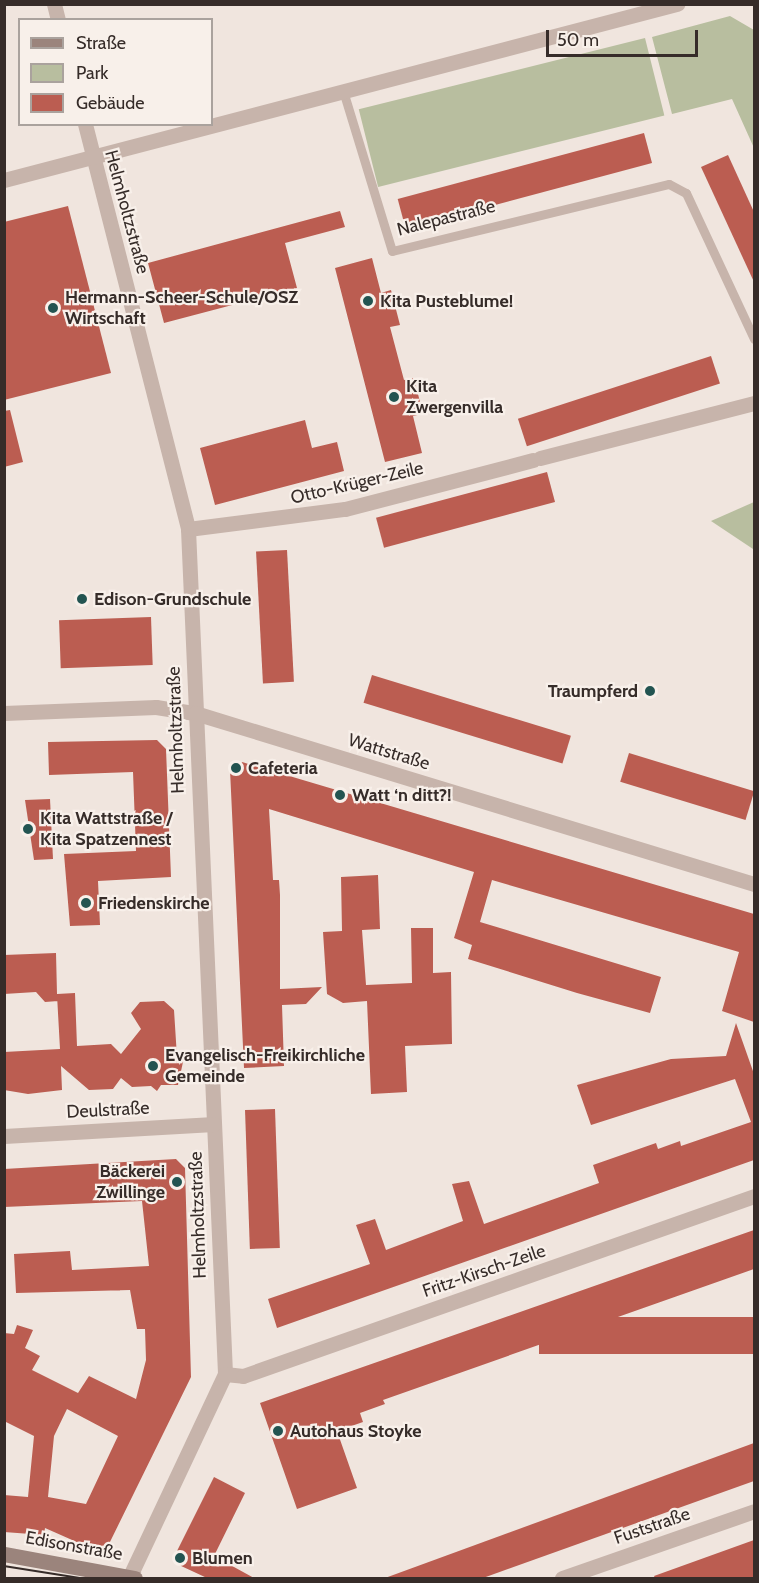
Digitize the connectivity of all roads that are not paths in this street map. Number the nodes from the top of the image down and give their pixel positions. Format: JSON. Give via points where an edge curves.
{"nodes":[{"id":1,"x":677,"y":4,"type":"edge"},
{"id":2,"x":344,"y":94,"type":"junction"},
{"id":3,"x":85,"y":126,"type":"edge"},
{"id":4,"x":93,"y":157,"type":"junction"},
{"id":5,"x":4,"y":180,"type":"edge"},
{"id":6,"x":754,"y":339,"type":"edge"},
{"id":7,"x":754,"y":403,"type":"edge"},
{"id":8,"x":188,"y":529,"type":"junction"},
{"id":9,"x":4,"y":713,"type":"edge"},
{"id":10,"x":195,"y":713,"type":"junction"},
{"id":11,"x":754,"y":884,"type":"edge"},
{"id":12,"x":214,"y":1124,"type":"junction"},
{"id":13,"x":4,"y":1136,"type":"edge"},
{"id":14,"x":754,"y":1196,"type":"edge"},
{"id":15,"x":225,"y":1374,"type":"junction"},
{"id":16,"x":754,"y":1511,"type":"edge"},
{"id":17,"x":4,"y":1554,"type":"edge"},
{"id":18,"x":132,"y":1577,"type":"edge"},
{"id":19,"x":562,"y":1578,"type":"edge"}],
"edges":[{"from":1,"to":2,"type":"street"},
{"from":2,"to":4,"type":"street"},
{"from":2,"to":6,"type":"lane","name":"Nalepastraße","via":[[392,251],[669,184],[686,193]]},
{"from":3,"to":4,"type":"street","name":"Helmholtzstraße"},
{"from":4,"to":5,"type":"street"},
{"from":4,"to":8,"type":"street","name":"Helmholtzstraße"},
{"from":7,"to":8,"type":"street","name":"Otto-Krüger-Zeile","via":[[345,509]]},
{"from":8,"to":10,"type":"street","name":"Helmholtzstraße"},
{"from":9,"to":10,"type":"street","name":"Wattstraße","via":[[156,707]]},
{"from":10,"to":11,"type":"street","name":"Wattstraße"},
{"from":10,"to":12,"type":"street","name":"Helmholtzstraße"},
{"from":12,"to":13,"type":"street","name":"Deulstraße"},
{"from":12,"to":15,"type":"street","name":"Helmholtzstraße"},
{"from":14,"to":15,"type":"street","name":"Fritz-Kirsch-Zeile","via":[[243,1376]]},
{"from":15,"to":18,"type":"street","name":"Helmholtzstraße"},
{"from":16,"to":19,"type":"street","name":"Fuststraße"},
{"from":17,"to":18,"type":"main road","name":"Edisonstraße"}]}
